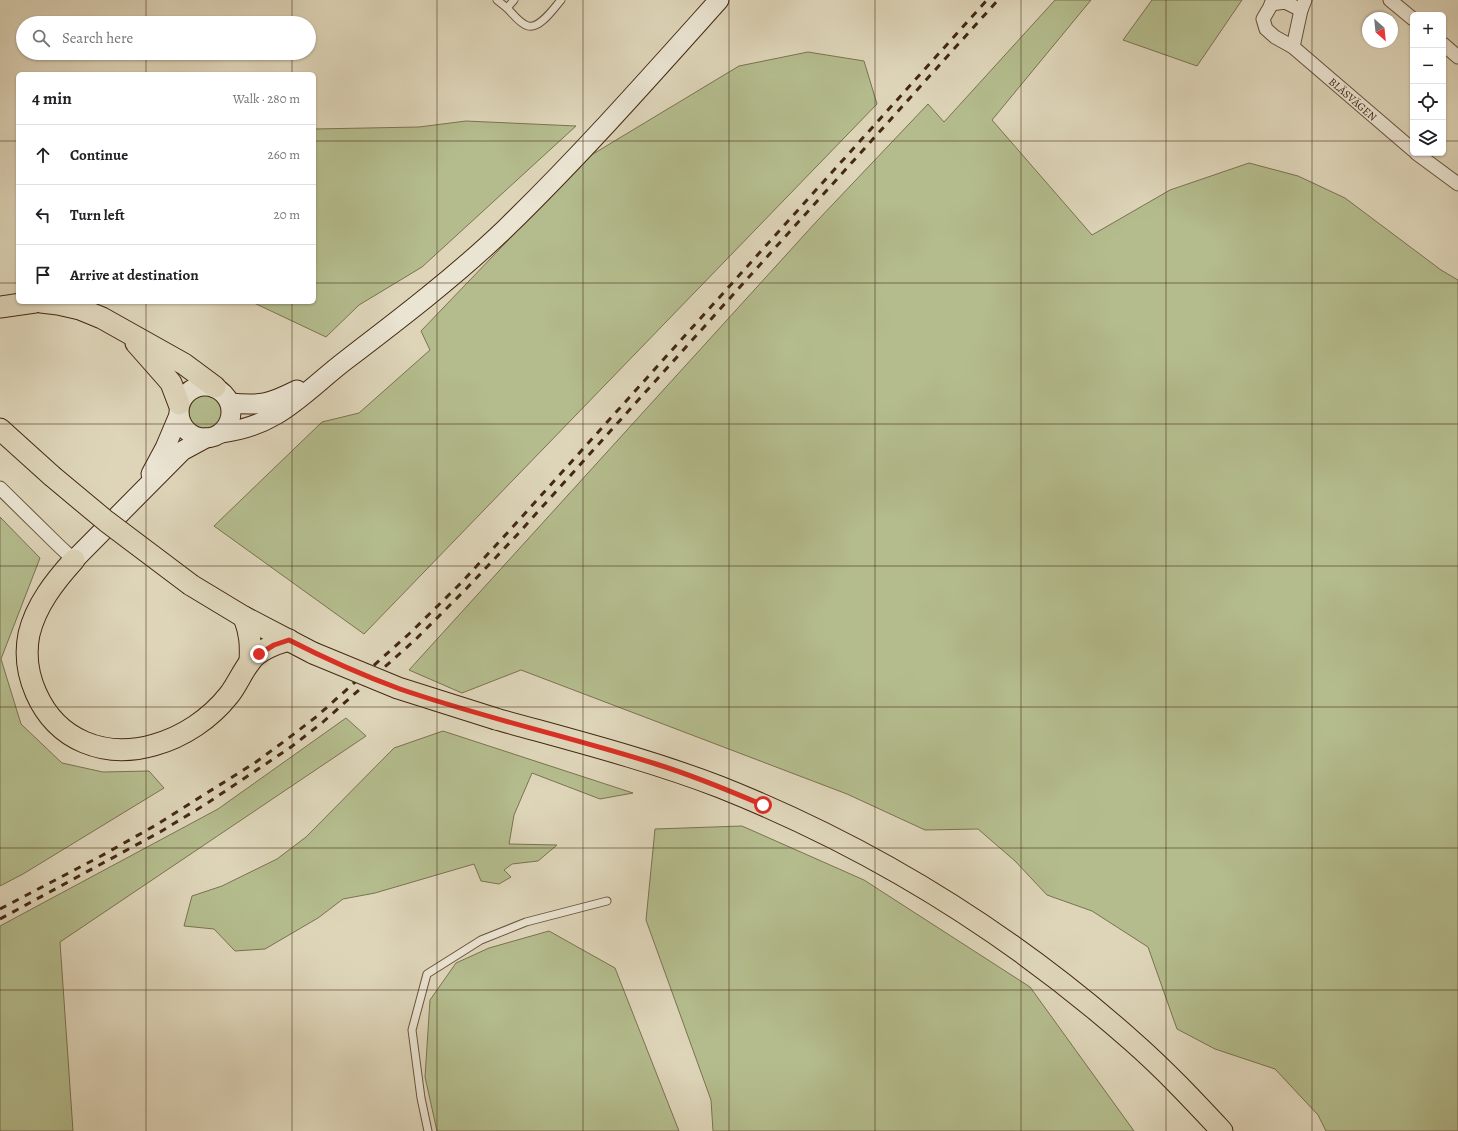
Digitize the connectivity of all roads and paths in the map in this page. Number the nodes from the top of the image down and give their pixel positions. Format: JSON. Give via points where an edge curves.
{"nodes":[{"id":1,"x":497,"y":0,"type":"edge"},
{"id":2,"x":514,"y":0,"type":"edge"},
{"id":3,"x":561,"y":0,"type":"edge"},
{"id":4,"x":719,"y":0,"type":"edge"},
{"id":5,"x":1390,"y":0,"type":"edge"},
{"id":6,"x":1273,"y":2,"type":"edge"},
{"id":7,"x":1303,"y":5,"type":"edge"},
{"id":8,"x":507,"y":8,"type":"junction"},
{"id":9,"x":1410,"y":17,"type":"edge"},
{"id":10,"x":1293,"y":47,"type":"junction"},
{"id":11,"x":1446,"y":47,"type":"edge"},
{"id":12,"x":1458,"y":57,"type":"edge"},
{"id":13,"x":1410,"y":147,"type":"edge"},
{"id":14,"x":1420,"y":156,"type":"edge"},
{"id":15,"x":1458,"y":184,"type":"edge"},
{"id":16,"x":21,"y":304,"type":"edge"},
{"id":17,"x":58,"y":304,"type":"edge"},
{"id":18,"x":0,"y":307,"type":"edge"},
{"id":19,"x":122,"y":328,"type":"junction"},
{"id":20,"x":332,"y":371,"type":"junction"},
{"id":21,"x":215,"y":387,"type":"junction"},
{"id":22,"x":230,"y":403,"type":"junction"},
{"id":23,"x":179,"y":410,"type":"junction"},
{"id":24,"x":0,"y":429,"type":"edge"},
{"id":25,"x":213,"y":436,"type":"junction"},
{"id":26,"x":0,"y":488,"type":"edge"},
{"id":27,"x":131,"y":501,"type":"junction"},
{"id":28,"x":74,"y":560,"type":"junction"},
{"id":29,"x":244,"y":617,"type":"junction"},
{"id":30,"x":289,"y":640,"type":"junction"},
{"id":31,"x":250,"y":661,"type":"junction"},
{"id":32,"x":607,"y":901,"type":"dead end"},
{"id":33,"x":428,"y":1131,"type":"edge"},
{"id":34,"x":1222,"y":1131,"type":"edge"}],
"edges":[{"from":1,"to":8,"type":"lane"},
{"from":2,"to":8,"type":"lane"},
{"from":3,"to":8,"type":"lane","via":[[542,21],[532,26],[524,24]]},
{"from":4,"to":20,"type":"street","via":[[595,138],[506,228],[454,274]]},
{"from":5,"to":9,"type":"street"},
{"from":6,"to":7,"type":"street"},
{"from":6,"to":10,"type":"street","name":"BLÄSVÄGEN","via":[[1263,19],[1266,29]]},
{"from":7,"to":10,"type":"street"},
{"from":10,"to":13,"type":"street","name":"BLÄSVÄGEN"},
{"from":11,"to":12,"type":"street"},
{"from":14,"to":15,"type":"street"},
{"from":16,"to":18,"type":"main road"},
{"from":17,"to":19,"type":"main road","via":[[80,309]]},
{"from":19,"to":21,"type":"main road","via":[[184,364]]},
{"from":19,"to":23,"type":"main road","via":[[171,383]]},
{"from":20,"to":22,"type":"street","via":[[267,404]]},
{"from":20,"to":25,"type":"street","via":[[283,411],[254,426]]},
{"from":21,"to":22,"type":"street"},
{"from":21,"to":23,"type":"street","via":[[198,386],[190,390],[183,396]]},
{"from":22,"to":25,"type":"street","via":[[227,427]]},
{"from":23,"to":25,"type":"street","via":[[182,424],[188,432],[196,437]]},
{"from":23,"to":27,"type":"street","via":[[165,448],[152,472]]},
{"from":24,"to":29,"type":"main road","bridge":true,"via":[[106,521],[191,584]]},
{"from":25,"to":27,"type":"street","via":[[182,451]]},
{"from":26,"to":28,"type":"street"},
{"from":27,"to":28,"type":"street"},
{"from":28,"to":31,"type":"main road","via":[[43,600],[34,618],[27,651],[32,684],[46,712],[56,724],[79,740],[96,747],[125,750],[154,745],[173,738],[216,709]]},
{"from":29,"to":30,"type":"main road"},
{"from":29,"to":31,"type":"main road","via":[[250,633]]},
{"from":30,"to":31,"type":"main road","via":[[266,649]]},
{"from":30,"to":34,"type":"main road","bridge":true,"via":[[313,653],[398,688],[496,719],[656,764],[719,787],[812,827],[893,869],[1014,946],[1066,986],[1132,1041],[1176,1082]]},
{"from":32,"to":33,"type":"lane","via":[[526,922],[487,937],[427,974],[412,1030]]}]}
